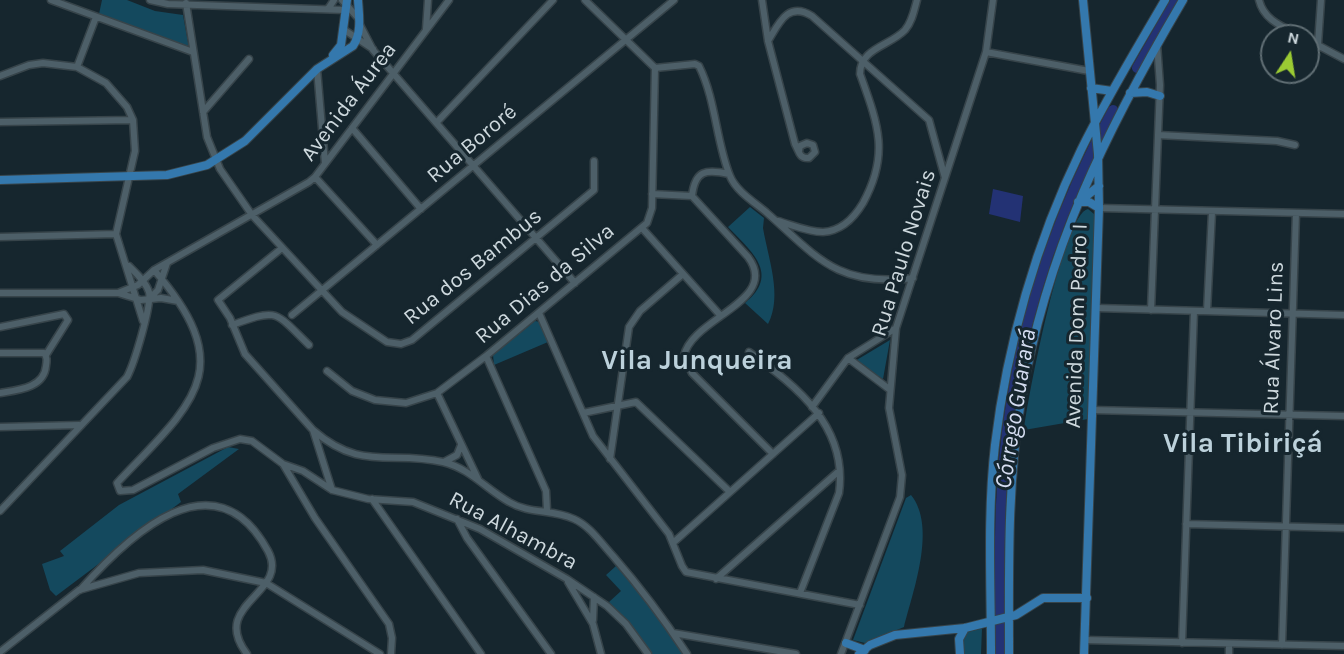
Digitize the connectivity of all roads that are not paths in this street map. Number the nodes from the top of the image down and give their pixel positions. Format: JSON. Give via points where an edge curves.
{"nodes":[{"id":1,"x":51,"y":0,"type":"edge"},
{"id":2,"x":150,"y":0,"type":"edge"},
{"id":3,"x":334,"y":0,"type":"edge"},
{"id":4,"x":358,"y":0,"type":"edge"},
{"id":5,"x":428,"y":0,"type":"edge"},
{"id":6,"x":449,"y":0,"type":"edge"},
{"id":7,"x":553,"y":0,"type":"edge"},
{"id":8,"x":585,"y":0,"type":"edge"},
{"id":9,"x":674,"y":0,"type":"edge"},
{"id":10,"x":762,"y":0,"type":"edge"},
{"id":11,"x":916,"y":0,"type":"edge"},
{"id":12,"x":993,"y":0,"type":"edge"},
{"id":13,"x":1083,"y":0,"type":"edge"},
{"id":14,"x":1165,"y":0,"type":"edge"},
{"id":15,"x":1183,"y":0,"type":"edge"},
{"id":16,"x":1259,"y":0,"type":"edge"},
{"id":17,"x":1321,"y":0,"type":"edge"},
{"id":18,"x":186,"y":3,"type":"junction"},
{"id":19,"x":345,"y":4,"type":"edge"},
{"id":20,"x":328,"y":9,"type":"junction"},
{"id":21,"x":96,"y":17,"type":"junction"},
{"id":22,"x":359,"y":21,"type":"junction"},
{"id":23,"x":1278,"y":24,"type":"edge"},
{"id":24,"x":1319,"y":24,"type":"edge"},
{"id":25,"x":343,"y":29,"type":"junction"},
{"id":26,"x":426,"y":30,"type":"junction"},
{"id":27,"x":627,"y":40,"type":"junction"},
{"id":28,"x":357,"y":41,"type":"junction"},
{"id":29,"x":768,"y":41,"type":"junction"},
{"id":30,"x":1157,"y":44,"type":"junction"},
{"id":31,"x":1320,"y":45,"type":"edge"},
{"id":32,"x":373,"y":50,"type":"junction"},
{"id":33,"x":193,"y":52,"type":"junction"},
{"id":34,"x":986,"y":52,"type":"junction"},
{"id":35,"x":249,"y":59,"type":"dead end"},
{"id":36,"x":1344,"y":59,"type":"edge"},
{"id":37,"x":329,"y":60,"type":"junction"},
{"id":38,"x":863,"y":62,"type":"junction"},
{"id":39,"x":77,"y":67,"type":"junction"},
{"id":40,"x":655,"y":68,"type":"junction"},
{"id":41,"x":317,"y":69,"type":"junction"},
{"id":42,"x":1089,"y":71,"type":"junction"},
{"id":43,"x":394,"y":72,"type":"junction"},
{"id":44,"x":0,"y":76,"type":"edge"},
{"id":45,"x":1091,"y":88,"type":"junction"},
{"id":46,"x":1112,"y":91,"type":"junction"},
{"id":47,"x":1130,"y":93,"type":"junction"},
{"id":48,"x":1160,"y":96,"type":"junction"},
{"id":49,"x":203,"y":112,"type":"junction"},
{"id":50,"x":133,"y":120,"type":"junction"},
{"id":51,"x":438,"y":121,"type":"junction"},
{"id":52,"x":0,"y":122,"type":"edge"},
{"id":53,"x":1095,"y":123,"type":"junction"},
{"id":54,"x":352,"y":128,"type":"junction"},
{"id":55,"x":1158,"y":135,"type":"junction"},
{"id":56,"x":1295,"y":145,"type":"dead end"},
{"id":57,"x":799,"y":151,"type":"junction"},
{"id":58,"x":1098,"y":151,"type":"junction"},
{"id":59,"x":216,"y":161,"type":"junction"},
{"id":60,"x":594,"y":161,"type":"dead end"},
{"id":61,"x":325,"y":163,"type":"junction"},
{"id":62,"x":475,"y":164,"type":"junction"},
{"id":63,"x":729,"y":174,"type":"junction"},
{"id":64,"x":130,"y":177,"type":"junction"},
{"id":65,"x":315,"y":177,"type":"junction"},
{"id":66,"x":945,"y":178,"type":"junction"},
{"id":67,"x":0,"y":180,"type":"edge"},
{"id":68,"x":1099,"y":186,"type":"junction"},
{"id":69,"x":652,"y":194,"type":"junction"},
{"id":70,"x":692,"y":196,"type":"junction"},
{"id":71,"x":1078,"y":202,"type":"junction"},
{"id":72,"x":1099,"y":208,"type":"junction"},
{"id":73,"x":421,"y":209,"type":"junction"},
{"id":74,"x":1155,"y":210,"type":"junction"},
{"id":75,"x":1212,"y":212,"type":"junction"},
{"id":76,"x":1296,"y":213,"type":"junction"},
{"id":77,"x":1344,"y":214,"type":"edge"},
{"id":78,"x":252,"y":215,"type":"junction"},
{"id":79,"x":774,"y":220,"type":"junction"},
{"id":80,"x":642,"y":228,"type":"junction"},
{"id":81,"x":116,"y":234,"type":"junction"},
{"id":82,"x":0,"y":237,"type":"edge"},
{"id":83,"x":537,"y":238,"type":"junction"},
{"id":84,"x":377,"y":245,"type":"junction"},
{"id":85,"x":282,"y":248,"type":"junction"},
{"id":86,"x":168,"y":262,"type":"junction"},
{"id":87,"x":127,"y":263,"type":"junction"},
{"id":88,"x":154,"y":270,"type":"junction"},
{"id":89,"x":683,"y":274,"type":"junction"},
{"id":90,"x":161,"y":278,"type":"junction"},
{"id":91,"x":913,"y":278,"type":"junction"},
{"id":92,"x":143,"y":281,"type":"junction"},
{"id":93,"x":575,"y":283,"type":"junction"},
{"id":94,"x":134,"y":288,"type":"junction"},
{"id":95,"x":322,"y":291,"type":"junction"},
{"id":96,"x":118,"y":292,"type":"junction"},
{"id":97,"x":0,"y":293,"type":"edge"},
{"id":98,"x":137,"y":299,"type":"junction"},
{"id":99,"x":149,"y":299,"type":"junction"},
{"id":100,"x":178,"y":301,"type":"junction"},
{"id":101,"x":1097,"y":308,"type":"junction"},
{"id":102,"x":1151,"y":310,"type":"junction"},
{"id":103,"x":1194,"y":311,"type":"junction"},
{"id":104,"x":1207,"y":311,"type":"junction"},
{"id":105,"x":539,"y":313,"type":"junction"},
{"id":106,"x":1293,"y":314,"type":"junction"},
{"id":107,"x":292,"y":315,"type":"dead end"},
{"id":108,"x":720,"y":315,"type":"junction"},
{"id":109,"x":1344,"y":315,"type":"edge"},
{"id":110,"x":143,"y":321,"type":"junction"},
{"id":111,"x":232,"y":325,"type":"junction"},
{"id":112,"x":0,"y":327,"type":"edge"},
{"id":113,"x":896,"y":328,"type":"junction"},
{"id":114,"x":309,"y":345,"type":"dead end"},
{"id":115,"x":749,"y":352,"type":"dead end"},
{"id":116,"x":0,"y":353,"type":"edge"},
{"id":117,"x":46,"y":355,"type":"junction"},
{"id":118,"x":486,"y":356,"type":"junction"},
{"id":119,"x":848,"y":358,"type":"junction"},
{"id":120,"x":327,"y":371,"type":"dead end"},
{"id":121,"x":889,"y":389,"type":"junction"},
{"id":122,"x":0,"y":393,"type":"edge"},
{"id":123,"x":437,"y":393,"type":"junction"},
{"id":124,"x":619,"y":405,"type":"junction"},
{"id":125,"x":812,"y":406,"type":"junction"},
{"id":126,"x":1092,"y":410,"type":"junction"},
{"id":127,"x":1190,"y":412,"type":"junction"},
{"id":128,"x":583,"y":413,"type":"junction"},
{"id":129,"x":819,"y":413,"type":"junction"},
{"id":130,"x":1290,"y":415,"type":"junction"},
{"id":131,"x":1344,"y":416,"type":"edge"},
{"id":132,"x":62,"y":425,"type":"junction"},
{"id":133,"x":79,"y":425,"type":"junction"},
{"id":134,"x":0,"y":427,"type":"edge"},
{"id":135,"x":313,"y":430,"type":"junction"},
{"id":136,"x":68,"y":437,"type":"junction"},
{"id":137,"x":461,"y":444,"type":"junction"},
{"id":138,"x":772,"y":454,"type":"junction"},
{"id":139,"x":610,"y":459,"type":"junction"},
{"id":140,"x":442,"y":462,"type":"junction"},
{"id":141,"x":283,"y":465,"type":"junction"},
{"id":142,"x":839,"y":471,"type":"junction"},
{"id":143,"x":478,"y":479,"type":"junction"},
{"id":144,"x":332,"y":490,"type":"junction"},
{"id":145,"x":730,"y":492,"type":"junction"},
{"id":146,"x":372,"y":499,"type":"junction"},
{"id":147,"x":547,"y":510,"type":"junction"},
{"id":148,"x":0,"y":511,"type":"edge"},
{"id":149,"x":456,"y":518,"type":"junction"},
{"id":150,"x":1186,"y":524,"type":"junction"},
{"id":151,"x":1286,"y":526,"type":"junction"},
{"id":152,"x":1344,"y":528,"type":"edge"},
{"id":153,"x":674,"y":542,"type":"junction"},
{"id":154,"x":567,"y":579,"type":"junction"},
{"id":155,"x":716,"y":579,"type":"junction"},
{"id":156,"x":266,"y":583,"type":"junction"},
{"id":157,"x":79,"y":590,"type":"junction"},
{"id":158,"x":800,"y":593,"type":"junction"},
{"id":159,"x":594,"y":597,"type":"junction"},
{"id":160,"x":1087,"y":598,"type":"junction"},
{"id":161,"x":860,"y":605,"type":"junction"},
{"id":162,"x":1000,"y":618,"type":"junction"},
{"id":163,"x":593,"y":624,"type":"junction"},
{"id":164,"x":965,"y":628,"type":"junction"},
{"id":165,"x":673,"y":633,"type":"junction"},
{"id":166,"x":1085,"y":640,"type":"junction"},
{"id":167,"x":846,"y":643,"type":"junction"},
{"id":168,"x":1182,"y":643,"type":"junction"},
{"id":169,"x":1229,"y":644,"type":"junction"},
{"id":170,"x":1282,"y":645,"type":"junction"},
{"id":171,"x":1344,"y":646,"type":"edge"},
{"id":172,"x":0,"y":652,"type":"edge"},
{"id":173,"x":862,"y":652,"type":"edge"},
{"id":174,"x":247,"y":654,"type":"edge"},
{"id":175,"x":380,"y":654,"type":"edge"},
{"id":176,"x":391,"y":654,"type":"edge"},
{"id":177,"x":481,"y":654,"type":"edge"},
{"id":178,"x":551,"y":654,"type":"edge"},
{"id":179,"x":601,"y":654,"type":"edge"},
{"id":180,"x":648,"y":654,"type":"edge"},
{"id":181,"x":687,"y":654,"type":"edge"},
{"id":182,"x":796,"y":654,"type":"edge"},
{"id":183,"x":841,"y":654,"type":"edge"},
{"id":184,"x":960,"y":654,"type":"edge"},
{"id":185,"x":991,"y":654,"type":"edge"},
{"id":186,"x":1009,"y":654,"type":"edge"},
{"id":187,"x":1084,"y":654,"type":"edge"},
{"id":188,"x":1228,"y":654,"type":"edge"}],
"edges":[{"from":1,"to":21,"type":"street"},
{"from":2,"to":18,"type":"street"},
{"from":3,"to":20,"type":"street"},
{"from":4,"to":22,"type":"main road"},
{"from":5,"to":26,"type":"street"},
{"from":6,"to":26,"type":"street","name":"Avenida Áurea"},
{"from":7,"to":51,"type":"street"},
{"from":8,"to":27,"type":"street"},
{"from":9,"to":27,"type":"street","name":"Rua Bororé"},
{"from":10,"to":29,"type":"street"},
{"from":11,"to":38,"type":"street","via":[[905,30],[872,51]]},
{"from":12,"to":34,"type":"street","name":"Rua Paulo Novais"},
{"from":13,"to":42,"type":"main road","name":"Avenida Dom Pedro I"},
{"from":14,"to":46,"type":"main road"},
{"from":15,"to":30,"type":"main road"},
{"from":16,"to":23,"type":"street","via":[[1262,10]]},
{"from":17,"to":24,"type":"street"},
{"from":18,"to":20,"type":"street"},
{"from":18,"to":33,"type":"street","name":"Rua dos Bambus"},
{"from":19,"to":20,"type":"street"},
{"from":19,"to":22,"type":"street"},
{"from":19,"to":25,"type":"main road"},
{"from":21,"to":33,"type":"street"},
{"from":21,"to":39,"type":"street"},
{"from":22,"to":28,"type":"main road"},
{"from":22,"to":32,"type":"street"},
{"from":25,"to":28,"type":"street"},
{"from":25,"to":37,"type":"main road","via":[[341,45]]},
{"from":26,"to":43,"type":"street","name":"Avenida Áurea"},
{"from":27,"to":40,"type":"street"},
{"from":27,"to":62,"type":"street","name":"Rua Bororé"},
{"from":28,"to":32,"type":"street"},
{"from":28,"to":37,"type":"main road","via":[[348,51]]},
{"from":29,"to":38,"type":"street","via":[[786,14],[802,11]]},
{"from":29,"to":57,"type":"street"},
{"from":30,"to":47,"type":"main road"},
{"from":30,"to":48,"type":"street"},
{"from":31,"to":36,"type":"street"},
{"from":32,"to":43,"type":"street"},
{"from":33,"to":49,"type":"street","name":"Rua dos Bambus"},
{"from":34,"to":42,"type":"street"},
{"from":34,"to":66,"type":"street","name":"Rua Paulo Novais"},
{"from":35,"to":49,"type":"street"},
{"from":37,"to":41,"type":"main road"},
{"from":38,"to":66,"type":"street","via":[[929,120]]},
{"from":38,"to":79,"type":"street","via":[[860,74],[879,134],[879,161],[872,187],[857,214],[833,231],[812,231]]},
{"from":39,"to":44,"type":"street","via":[[36,64]]},
{"from":39,"to":50,"type":"street","via":[[106,83]]},
{"from":40,"to":63,"type":"street","via":[[699,66]]},
{"from":40,"to":69,"type":"street","name":"Rua Dias da Silva"},
{"from":41,"to":59,"type":"main road","via":[[245,141]]},
{"from":41,"to":61,"type":"street"},
{"from":42,"to":45,"type":"main road","name":"Avenida Dom Pedro I"},
{"from":43,"to":51,"type":"street"},
{"from":43,"to":54,"type":"street","name":"Avenida Áurea"},
{"from":45,"to":46,"type":"main road"},
{"from":45,"to":53,"type":"main road","name":"Avenida Dom Pedro I"},
{"from":46,"to":53,"type":"main road"},
{"from":47,"to":48,"type":"main road"},
{"from":47,"to":58,"type":"main road"},
{"from":48,"to":55,"type":"street"},
{"from":49,"to":59,"type":"street","name":"Rua dos Bambus"},
{"from":50,"to":52,"type":"street"},
{"from":50,"to":64,"type":"street"},
{"from":51,"to":62,"type":"street"},
{"from":53,"to":58,"type":"main road","name":"Avenida Dom Pedro I"},
{"from":53,"to":162,"type":"main road","via":[[1038,255],[1007,378],[995,448]]},
{"from":54,"to":61,"type":"street","name":"Avenida Áurea"},
{"from":54,"to":73,"type":"street"},
{"from":55,"to":56,"type":"street"},
{"from":55,"to":74,"type":"street"},
{"from":57,"to":57,"type":"street","via":[[803,158],[811,157],[815,149],[809,143],[802,144]]},
{"from":58,"to":68,"type":"main road","name":"Avenida Dom Pedro I"},
{"from":58,"to":71,"type":"main road"},
{"from":59,"to":64,"type":"main road","via":[[177,173]]},
{"from":59,"to":78,"type":"street","name":"Rua dos Bambus"},
{"from":60,"to":83,"type":"street","name":"Rua dos Bambus","via":[[594,190]]},
{"from":61,"to":65,"type":"street","name":"Avenida Áurea"},
{"from":62,"to":73,"type":"street","name":"Rua Bororé"},
{"from":62,"to":83,"type":"street"},
{"from":63,"to":70,"type":"street","via":[[701,174],[695,180]]},
{"from":63,"to":79,"type":"street","via":[[738,188]]},
{"from":64,"to":67,"type":"main road"},
{"from":64,"to":81,"type":"street"},
{"from":65,"to":78,"type":"street","name":"Avenida Áurea"},
{"from":65,"to":84,"type":"street"},
{"from":66,"to":91,"type":"street","name":"Rua Paulo Novais"},
{"from":68,"to":71,"type":"main road"},
{"from":68,"to":72,"type":"main road","name":"Avenida Dom Pedro I"},
{"from":69,"to":70,"type":"street"},
{"from":69,"to":80,"type":"street","name":"Rua Dias da Silva","via":[[650,218]]},
{"from":70,"to":108,"type":"street","via":[[748,257],[757,274],[754,286],[730,311]]},
{"from":71,"to":72,"type":"main road","via":[[1089,202]]},
{"from":71,"to":162,"type":"main road","via":[[1045,293],[1021,402]]},
{"from":72,"to":74,"type":"street"},
{"from":72,"to":101,"type":"main road","name":"Avenida Dom Pedro I"},
{"from":73,"to":84,"type":"street","name":"Rua Bororé"},
{"from":74,"to":75,"type":"street"},
{"from":74,"to":102,"type":"street"},
{"from":75,"to":76,"type":"street"},
{"from":75,"to":104,"type":"street"},
{"from":76,"to":77,"type":"street"},
{"from":76,"to":106,"type":"street","name":"Rua Álvaro Lins"},
{"from":78,"to":85,"type":"street","name":"Rua dos Bambus"},
{"from":78,"to":86,"type":"street","name":"Avenida Áurea"},
{"from":79,"to":91,"type":"street","via":[[837,270],[870,280]]},
{"from":80,"to":89,"type":"street"},
{"from":80,"to":93,"type":"street","name":"Rua Dias da Silva"},
{"from":81,"to":82,"type":"street"},
{"from":81,"to":87,"type":"street"},
{"from":83,"to":93,"type":"street"},
{"from":83,"to":95,"type":"street","name":"Rua dos Bambus","via":[[412,340],[401,344],[387,342],[348,317]]},
{"from":84,"to":95,"type":"street","name":"Rua Bororé"},
{"from":85,"to":95,"type":"street","name":"Rua dos Bambus"},
{"from":85,"to":111,"type":"street","via":[[218,300]]},
{"from":86,"to":88,"type":"street","name":"Avenida Áurea"},
{"from":86,"to":90,"type":"street"},
{"from":87,"to":92,"type":"street"},
{"from":87,"to":94,"type":"street"},
{"from":88,"to":90,"type":"street"},
{"from":88,"to":92,"type":"street","name":"Avenida Áurea"},
{"from":89,"to":108,"type":"street"},
{"from":89,"to":124,"type":"street","via":[[633,318]]},
{"from":90,"to":99,"type":"street","via":[[158,290]]},
{"from":90,"to":100,"type":"street"},
{"from":91,"to":113,"type":"street","name":"Rua Paulo Novais"},
{"from":92,"to":94,"type":"street","name":"Avenida Áurea"},
{"from":92,"to":99,"type":"street"},
{"from":93,"to":105,"type":"street","name":"Rua Dias da Silva"},
{"from":94,"to":96,"type":"street"},
{"from":94,"to":98,"type":"street"},
{"from":95,"to":107,"type":"street","name":"Rua Bororé"},
{"from":96,"to":97,"type":"street"},
{"from":96,"to":98,"type":"street"},
{"from":98,"to":99,"type":"street"},
{"from":98,"to":110,"type":"street"},
{"from":99,"to":100,"type":"street"},
{"from":99,"to":110,"type":"street"},
{"from":100,"to":141,"type":"street","name":"Rua Alhambra","via":[[195,328],[199,345],[201,368],[193,398],[117,483],[120,491],[133,490],[213,448],[240,439],[252,441]]},
{"from":101,"to":102,"type":"street"},
{"from":101,"to":126,"type":"main road","name":"Avenida Dom Pedro I"},
{"from":102,"to":103,"type":"street"},
{"from":103,"to":104,"type":"street"},
{"from":103,"to":127,"type":"street"},
{"from":104,"to":106,"type":"street"},
{"from":105,"to":118,"type":"street","name":"Rua Dias da Silva"},
{"from":105,"to":128,"type":"street"},
{"from":106,"to":109,"type":"street"},
{"from":106,"to":130,"type":"street","name":"Rua Álvaro Lins"},
{"from":108,"to":138,"type":"street","via":[[685,350],[685,361],[692,373]]},
{"from":110,"to":133,"type":"street","via":[[136,357],[127,377]]},
{"from":111,"to":114,"type":"street","via":[[272,314]]},
{"from":111,"to":135,"type":"street","via":[[255,367]]},
{"from":112,"to":117,"type":"street","via":[[61,313],[67,317]]},
{"from":113,"to":119,"type":"street"},
{"from":113,"to":121,"type":"street","name":"Rua Paulo Novais"},
{"from":115,"to":125,"type":"street"},
{"from":116,"to":117,"type":"street","via":[[37,351]]},
{"from":117,"to":122,"type":"street","via":[[45,374],[40,381]]},
{"from":118,"to":123,"type":"street","name":"Rua Dias da Silva"},
{"from":118,"to":147,"type":"street","via":[[546,491]]},
{"from":119,"to":121,"type":"street"},
{"from":119,"to":125,"type":"street"},
{"from":120,"to":123,"type":"street","name":"Rua Dias da Silva","via":[[352,391],[375,400],[406,403]]},
{"from":121,"to":161,"type":"street","name":"Rua Paulo Novais","via":[[902,489]]},
{"from":123,"to":137,"type":"street"},
{"from":124,"to":128,"type":"street"},
{"from":124,"to":139,"type":"street"},
{"from":124,"to":145,"type":"street","via":[[639,404]]},
{"from":125,"to":129,"type":"street"},
{"from":126,"to":127,"type":"street"},
{"from":126,"to":160,"type":"main road","name":"Avenida Dom Pedro I"},
{"from":127,"to":130,"type":"street"},
{"from":127,"to":150,"type":"street"},
{"from":128,"to":139,"type":"street","via":[[593,436]]},
{"from":129,"to":138,"type":"street"},
{"from":129,"to":142,"type":"street","via":[[831,434]]},
{"from":130,"to":131,"type":"street"},
{"from":130,"to":151,"type":"street","name":"Rua Álvaro Lins"},
{"from":132,"to":133,"type":"street"},
{"from":132,"to":134,"type":"street"},
{"from":132,"to":136,"type":"street"},
{"from":133,"to":136,"type":"street"},
{"from":135,"to":140,"type":"street","via":[[332,444],[363,456]]},
{"from":135,"to":144,"type":"street"},
{"from":136,"to":148,"type":"street"},
{"from":137,"to":140,"type":"street","via":[[457,455]]},
{"from":137,"to":143,"type":"street"},
{"from":138,"to":145,"type":"street"},
{"from":139,"to":153,"type":"street"},
{"from":140,"to":143,"type":"street"},
{"from":141,"to":144,"type":"street","name":"Rua Alhambra","via":[[303,471]]},
{"from":141,"to":176,"type":"street","via":[[389,624]]},
{"from":142,"to":155,"type":"street"},
{"from":142,"to":158,"type":"street","via":[[839,493]]},
{"from":143,"to":147,"type":"street","via":[[520,507]]},
{"from":144,"to":146,"type":"street","name":"Rua Alhambra"},
{"from":145,"to":153,"type":"street"},
{"from":146,"to":149,"type":"street","name":"Rua Alhambra","via":[[413,502]]},
{"from":146,"to":177,"type":"street"},
{"from":147,"to":165,"type":"street","via":[[573,518],[591,531],[645,593]]},
{"from":149,"to":154,"type":"street","name":"Rua Alhambra"},
{"from":149,"to":178,"type":"street"},
{"from":150,"to":151,"type":"street"},
{"from":150,"to":168,"type":"street"},
{"from":151,"to":152,"type":"street"},
{"from":151,"to":170,"type":"street","name":"Rua Álvaro Lins"},
{"from":153,"to":155,"type":"street","via":[[686,572]]},
{"from":154,"to":159,"type":"street","name":"Rua Alhambra"},
{"from":154,"to":163,"type":"street"},
{"from":155,"to":158,"type":"street"},
{"from":156,"to":157,"type":"street","via":[[203,570],[174,570],[139,573]]},
{"from":156,"to":157,"type":"street","via":[[273,572],[272,560],[250,525],[233,512],[198,505],[174,510],[149,526]]},
{"from":156,"to":174,"type":"street","via":[[238,620],[238,638]]},
{"from":156,"to":175,"type":"street"},
{"from":157,"to":172,"type":"street"},
{"from":158,"to":161,"type":"street"},
{"from":159,"to":163,"type":"street"},
{"from":159,"to":180,"type":"street","name":"Rua Alhambra","via":[[616,614]]},
{"from":160,"to":162,"type":"main road","via":[[1043,598],[1022,613]]},
{"from":160,"to":166,"type":"main road","name":"Avenida Dom Pedro I"},
{"from":161,"to":167,"type":"street","name":"Rua Paulo Novais"},
{"from":162,"to":164,"type":"main road"},
{"from":162,"to":185,"type":"main road"},
{"from":162,"to":186,"type":"main road"},
{"from":163,"to":179,"type":"street"},
{"from":164,"to":173,"type":"main road","via":[[902,633]]},
{"from":164,"to":184,"type":"main road","via":[[959,639]]},
{"from":165,"to":181,"type":"street"},
{"from":165,"to":182,"type":"street"},
{"from":166,"to":168,"type":"street"},
{"from":166,"to":187,"type":"main road","name":"Avenida Dom Pedro I"},
{"from":167,"to":173,"type":"main road"},
{"from":167,"to":183,"type":"street","name":"Rua Paulo Novais"},
{"from":168,"to":169,"type":"street"},
{"from":169,"to":170,"type":"street"},
{"from":169,"to":188,"type":"street"},
{"from":170,"to":171,"type":"street"}]}
